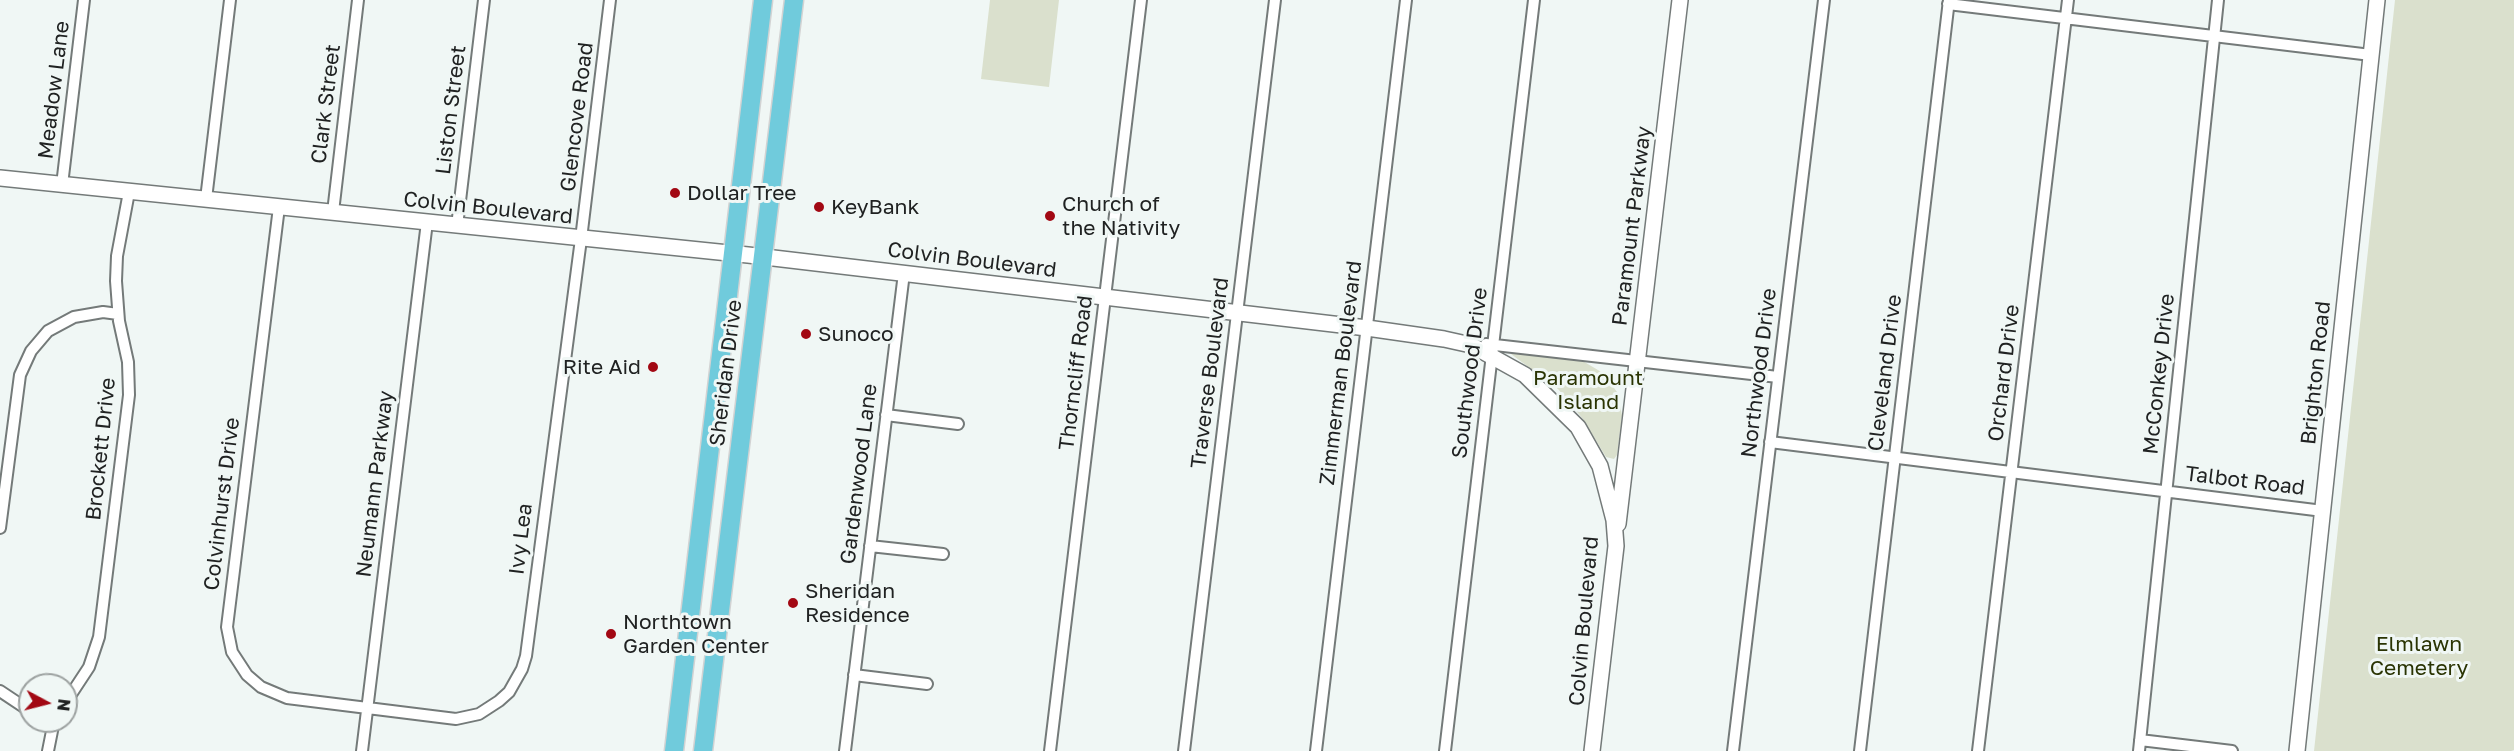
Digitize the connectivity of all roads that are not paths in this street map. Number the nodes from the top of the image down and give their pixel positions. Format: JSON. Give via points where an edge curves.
{"nodes":[{"id":1,"x":84,"y":0,"type":"edge"},
{"id":2,"x":230,"y":0,"type":"edge"},
{"id":3,"x":358,"y":0,"type":"edge"},
{"id":4,"x":484,"y":0,"type":"edge"},
{"id":5,"x":610,"y":0,"type":"edge"},
{"id":6,"x":763,"y":0,"type":"edge"},
{"id":7,"x":794,"y":0,"type":"edge"},
{"id":8,"x":1141,"y":0,"type":"edge"},
{"id":9,"x":1275,"y":0,"type":"edge"},
{"id":10,"x":1406,"y":0,"type":"edge"},
{"id":11,"x":1534,"y":0,"type":"edge"},
{"id":12,"x":1680,"y":0,"type":"edge"},
{"id":13,"x":1824,"y":0,"type":"edge"},
{"id":14,"x":2068,"y":0,"type":"edge"},
{"id":15,"x":2218,"y":0,"type":"edge"},
{"id":16,"x":2377,"y":0,"type":"edge"},
{"id":17,"x":1948,"y":2,"type":"edge"},
{"id":18,"x":2066,"y":18,"type":"junction"},
{"id":19,"x":2214,"y":36,"type":"junction"},
{"id":20,"x":2371,"y":55,"type":"junction"},
{"id":21,"x":0,"y":178,"type":"edge"},
{"id":22,"x":62,"y":185,"type":"junction"},
{"id":23,"x":129,"y":192,"type":"junction"},
{"id":24,"x":206,"y":199,"type":"junction"},
{"id":25,"x":279,"y":207,"type":"junction"},
{"id":26,"x":333,"y":212,"type":"junction"},
{"id":27,"x":427,"y":222,"type":"junction"},
{"id":28,"x":457,"y":226,"type":"junction"},
{"id":29,"x":582,"y":239,"type":"junction"},
{"id":30,"x":732,"y":253,"type":"junction"},
{"id":31,"x":764,"y":257,"type":"junction"},
{"id":32,"x":904,"y":273,"type":"junction"},
{"id":33,"x":1105,"y":297,"type":"junction"},
{"id":34,"x":1237,"y":313,"type":"junction"},
{"id":35,"x":118,"y":314,"type":"junction"},
{"id":36,"x":1366,"y":328,"type":"junction"},
{"id":37,"x":1492,"y":349,"type":"junction"},
{"id":38,"x":1637,"y":360,"type":"junction"},
{"id":39,"x":1778,"y":377,"type":"junction"},
{"id":40,"x":886,"y":415,"type":"junction"},
{"id":41,"x":958,"y":424,"type":"dead end"},
{"id":42,"x":1770,"y":442,"type":"junction"},
{"id":43,"x":1626,"y":457,"type":"junction"},
{"id":44,"x":1895,"y":457,"type":"junction"},
{"id":45,"x":1600,"y":466,"type":"junction"},
{"id":46,"x":2012,"y":472,"type":"junction"},
{"id":47,"x":2167,"y":491,"type":"junction"},
{"id":48,"x":2323,"y":511,"type":"junction"},
{"id":49,"x":0,"y":528,"type":"edge"},
{"id":50,"x":870,"y":546,"type":"junction"},
{"id":51,"x":1616,"y":547,"type":"junction"},
{"id":52,"x":943,"y":554,"type":"dead end"},
{"id":53,"x":693,"y":577,"type":"junction"},
{"id":54,"x":724,"y":581,"type":"junction"},
{"id":55,"x":854,"y":675,"type":"junction"},
{"id":56,"x":78,"y":684,"type":"edge"},
{"id":57,"x":927,"y":684,"type":"dead end"},
{"id":58,"x":0,"y":691,"type":"edge"},
{"id":59,"x":18,"y":703,"type":"edge"},
{"id":60,"x":368,"y":708,"type":"junction"},
{"id":61,"x":49,"y":733,"type":"edge"},
{"id":62,"x":2140,"y":746,"type":"edge"},
{"id":63,"x":48,"y":751,"type":"edge"},
{"id":64,"x":362,"y":751,"type":"edge"},
{"id":65,"x":674,"y":751,"type":"edge"},
{"id":66,"x":703,"y":751,"type":"edge"},
{"id":67,"x":845,"y":751,"type":"edge"},
{"id":68,"x":1050,"y":751,"type":"edge"},
{"id":69,"x":1184,"y":751,"type":"edge"},
{"id":70,"x":1316,"y":751,"type":"edge"},
{"id":71,"x":1445,"y":751,"type":"edge"},
{"id":72,"x":1592,"y":751,"type":"edge"},
{"id":73,"x":1733,"y":751,"type":"edge"},
{"id":74,"x":1860,"y":751,"type":"edge"},
{"id":75,"x":1978,"y":751,"type":"edge"},
{"id":76,"x":2232,"y":751,"type":"edge"},
{"id":77,"x":2297,"y":751,"type":"edge"}],
"edges":[{"from":1,"to":22,"type":"street","name":"Meadow Lane"},
{"from":2,"to":24,"type":"street"},
{"from":3,"to":26,"type":"street","name":"Clark Street"},
{"from":4,"to":28,"type":"street","name":"Liston Street"},
{"from":5,"to":29,"type":"street","name":"Glencove Road"},
{"from":6,"to":30,"type":"main road","name":"Sheridan Drive"},
{"from":7,"to":31,"type":"main road","name":"Sheridan Drive"},
{"from":8,"to":33,"type":"street","name":"Thorncliff Road"},
{"from":9,"to":34,"type":"street","name":"Traverse Boulevard"},
{"from":10,"to":36,"type":"street","name":"Zimmerman Boulevard"},
{"from":11,"to":37,"type":"street","name":"Southwood Drive"},
{"from":12,"to":38,"type":"street","name":"Paramount Parkway"},
{"from":13,"to":39,"type":"street","name":"Northwood Drive"},
{"from":14,"to":18,"type":"street","name":"Orchard Drive"},
{"from":15,"to":19,"type":"street","name":"McConkey Drive"},
{"from":16,"to":20,"type":"street","name":"Brighton Road"},
{"from":17,"to":18,"type":"street"},
{"from":17,"to":44,"type":"street","name":"Cleveland Drive"},
{"from":18,"to":19,"type":"street"},
{"from":18,"to":46,"type":"street","name":"Orchard Drive"},
{"from":19,"to":20,"type":"street"},
{"from":19,"to":47,"type":"street","name":"McConkey Drive"},
{"from":20,"to":48,"type":"street","name":"Brighton Road"},
{"from":21,"to":22,"type":"street","name":"Colvin Boulevard"},
{"from":22,"to":23,"type":"street","name":"Colvin Boulevard"},
{"from":23,"to":24,"type":"street","name":"Colvin Boulevard"},
{"from":23,"to":35,"type":"street","name":"Brockett Drive","via":[[117,256]]},
{"from":24,"to":25,"type":"street","name":"Colvin Boulevard"},
{"from":25,"to":26,"type":"street","name":"Colvin Boulevard"},
{"from":25,"to":60,"type":"street","name":"Colvinhurst Drive","via":[[228,639],[247,675],[274,694]]},
{"from":26,"to":27,"type":"street","name":"Colvin Boulevard"},
{"from":27,"to":28,"type":"street","name":"Colvin Boulevard"},
{"from":27,"to":60,"type":"street","name":"Neumann Parkway"},
{"from":28,"to":29,"type":"street","name":"Colvin Boulevard"},
{"from":29,"to":30,"type":"street","name":"Colvin Boulevard"},
{"from":29,"to":60,"type":"street","name":"Ivy Lea","via":[[522,669],[499,701],[468,718]]},
{"from":30,"to":31,"type":"street","name":"Colvin Boulevard"},
{"from":30,"to":53,"type":"main road","name":"Sheridan Drive"},
{"from":31,"to":32,"type":"street","name":"Colvin Boulevard"},
{"from":31,"to":54,"type":"main road","name":"Sheridan Drive"},
{"from":32,"to":33,"type":"street","name":"Colvin Boulevard"},
{"from":32,"to":40,"type":"street","name":"Gardenwood Lane"},
{"from":33,"to":34,"type":"street","name":"Colvin Boulevard"},
{"from":33,"to":68,"type":"street","name":"Thorncliff Road"},
{"from":34,"to":36,"type":"street","name":"Colvin Boulevard"},
{"from":34,"to":69,"type":"street","name":"Traverse Boulevard"},
{"from":35,"to":49,"type":"street","via":[[74,317],[48,331],[31,351],[20,375]]},
{"from":35,"to":56,"type":"street","name":"Brockett Drive","via":[[128,362],[129,395],[99,636],[89,667]]},
{"from":36,"to":37,"type":"street","name":"Colvin Boulevard"},
{"from":36,"to":70,"type":"street","name":"Zimmerman Boulevard"},
{"from":37,"to":38,"type":"street"},
{"from":37,"to":45,"type":"street","name":"Colvin Boulevard","via":[[1578,427]]},
{"from":37,"to":71,"type":"street","name":"Southwood Drive"},
{"from":38,"to":39,"type":"street"},
{"from":38,"to":43,"type":"street","name":"Paramount Parkway"},
{"from":39,"to":42,"type":"street","name":"Northwood Drive"},
{"from":40,"to":41,"type":"street"},
{"from":40,"to":50,"type":"street","name":"Gardenwood Lane"},
{"from":42,"to":44,"type":"street","name":"Talbot Road"},
{"from":42,"to":73,"type":"street","name":"Northwood Drive"},
{"from":43,"to":45,"type":"street","via":[[1614,467]]},
{"from":43,"to":51,"type":"street","name":"Paramount Parkway"},
{"from":44,"to":46,"type":"street","name":"Talbot Road"},
{"from":44,"to":74,"type":"street","name":"Cleveland Drive"},
{"from":45,"to":51,"type":"street","name":"Colvin Boulevard","via":[[1614,520]]},
{"from":46,"to":47,"type":"street","name":"Talbot Road"},
{"from":46,"to":75,"type":"street","name":"Orchard Drive"},
{"from":47,"to":48,"type":"street","name":"Talbot Road"},
{"from":47,"to":62,"type":"street","name":"McConkey Drive"},
{"from":48,"to":77,"type":"street","name":"Brighton Road"},
{"from":50,"to":52,"type":"street"},
{"from":50,"to":55,"type":"street","name":"Gardenwood Lane"},
{"from":51,"to":72,"type":"street","name":"Colvin Boulevard"},
{"from":53,"to":54,"type":"main road"},
{"from":53,"to":65,"type":"main road","name":"Sheridan Drive"},
{"from":54,"to":66,"type":"main road","name":"Sheridan Drive"},
{"from":55,"to":57,"type":"street"},
{"from":55,"to":67,"type":"street","name":"Gardenwood Lane"},
{"from":58,"to":59,"type":"street"},
{"from":60,"to":64,"type":"street","name":"Neumann Parkway"},
{"from":61,"to":63,"type":"street"},
{"from":62,"to":76,"type":"street"}]}
